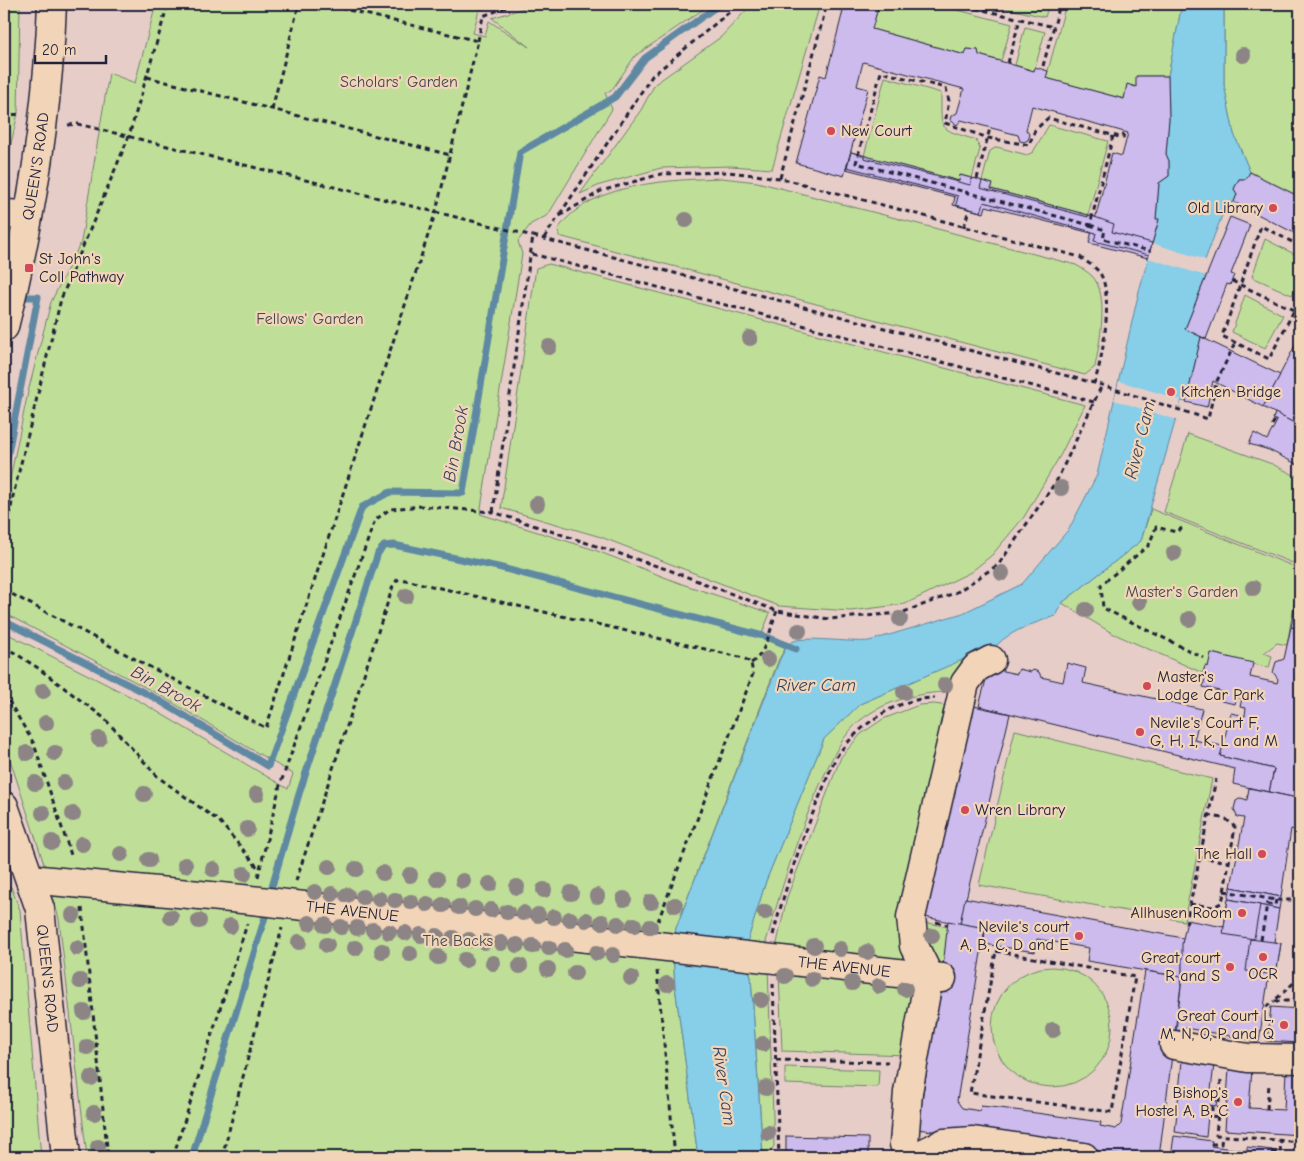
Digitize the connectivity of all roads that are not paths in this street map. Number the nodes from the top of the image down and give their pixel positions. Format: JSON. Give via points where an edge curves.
{"nodes":[{"id":1,"x":52,"y":4,"type":"edge"},
{"id":2,"x":16,"y":214,"type":"edge"},
{"id":3,"x":4,"y":327,"type":"edge"},
{"id":4,"x":991,"y":660,"type":"dead end"},
{"id":5,"x":4,"y":806,"type":"edge"},
{"id":6,"x":30,"y":878,"type":"junction"},
{"id":7,"x":935,"y":977,"type":"junction"},
{"id":8,"x":1174,"y":1045,"type":"dead end"},
{"id":9,"x":1300,"y":1059,"type":"edge"},
{"id":10,"x":66,"y":1157,"type":"edge"},
{"id":11,"x":909,"y":1157,"type":"edge"},
{"id":12,"x":915,"y":1157,"type":"edge"},
{"id":13,"x":1084,"y":1157,"type":"edge"}],
"edges":[{"from":1,"to":2,"type":"main road","name":"QUEEN'S ROAD","via":[[43,128]]},
{"from":2,"to":3,"type":"main road","name":"QUEEN'S ROAD","via":[[20,266]]},
{"from":4,"to":7,"type":"main road","via":[[969,674],[960,702],[911,917],[914,946]]},
{"from":5,"to":6,"type":"main road","name":"QUEEN'S ROAD"},
{"from":6,"to":7,"type":"main road","name":"THE AVENUE"},
{"from":6,"to":10,"type":"main road","name":"QUEEN'S ROAD","via":[[40,909]]},
{"from":7,"to":11,"type":"main road","via":[[912,1063],[904,1144]]},
{"from":8,"to":9,"type":"main road","via":[[1248,1058]]},
{"from":12,"to":13,"type":"main road","via":[[944,1143],[973,1141]]}]}
